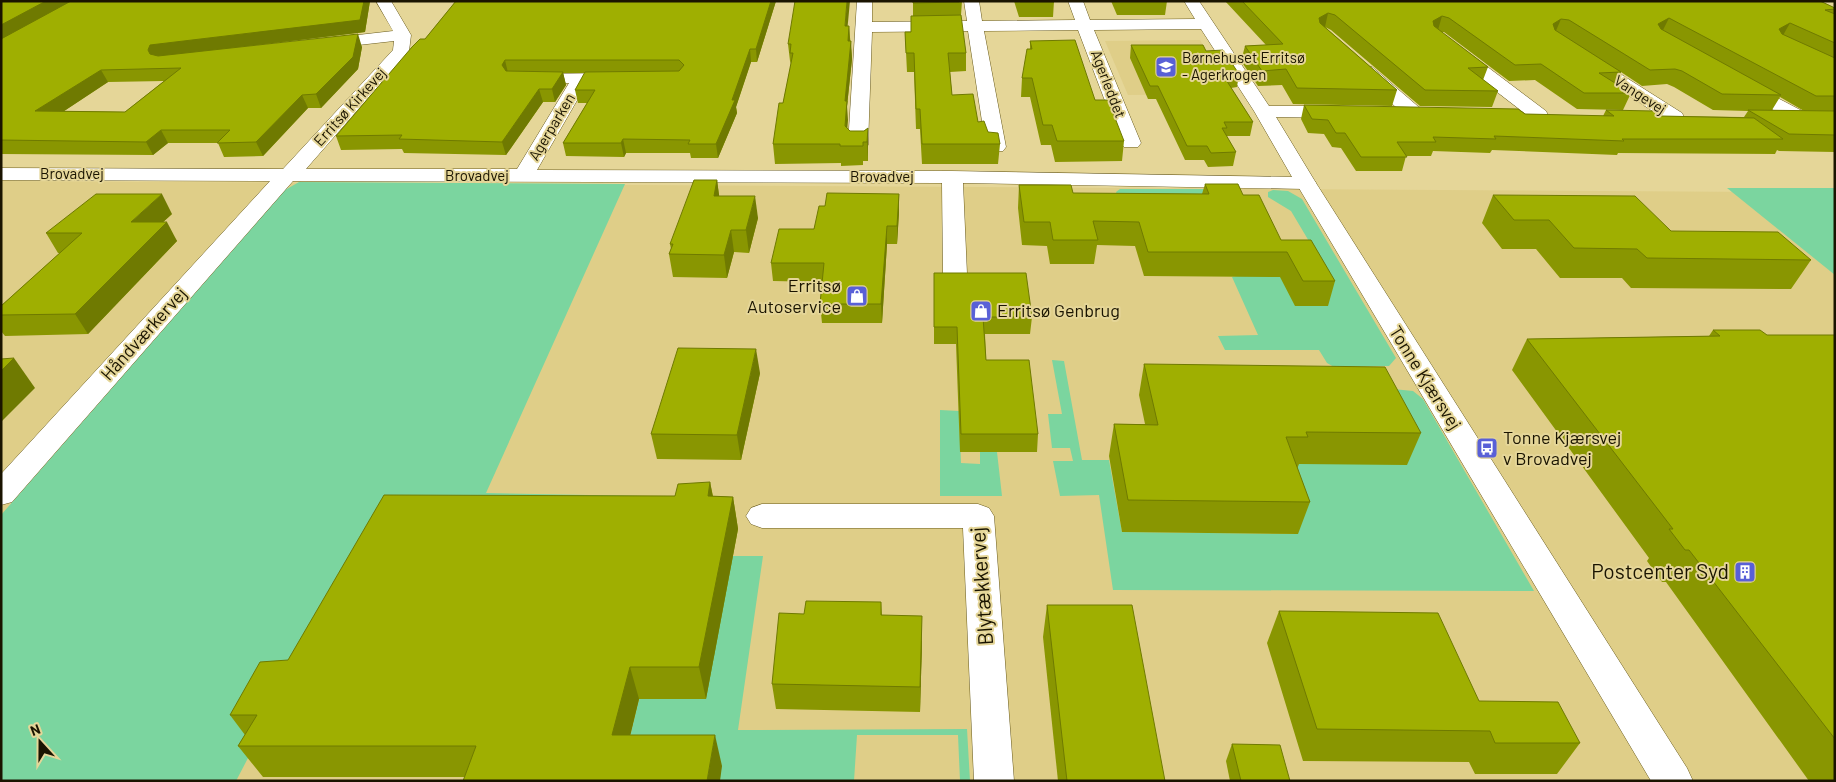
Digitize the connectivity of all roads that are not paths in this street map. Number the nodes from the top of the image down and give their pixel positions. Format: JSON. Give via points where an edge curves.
{"nodes":[{"id":1,"x":383,"y":1,"type":"edge"},
{"id":2,"x":865,"y":1,"type":"edge"},
{"id":3,"x":971,"y":1,"type":"edge"},
{"id":4,"x":1075,"y":1,"type":"edge"},
{"id":5,"x":1191,"y":1,"type":"edge"},
{"id":6,"x":1207,"y":24,"type":"junction"},
{"id":7,"x":1085,"y":25,"type":"junction"},
{"id":8,"x":975,"y":26,"type":"junction"},
{"id":9,"x":864,"y":27,"type":"junction"},
{"id":10,"x":403,"y":35,"type":"junction"},
{"id":11,"x":1444,"y":43,"type":"edge"},
{"id":12,"x":308,"y":46,"type":"edge"},
{"id":13,"x":1571,"y":51,"type":"edge"},
{"id":14,"x":1354,"y":60,"type":"edge"},
{"id":15,"x":1728,"y":77,"type":"edge"},
{"id":16,"x":516,"y":78,"type":"edge"},
{"id":17,"x":581,"y":78,"type":"junction"},
{"id":18,"x":633,"y":78,"type":"edge"},
{"id":19,"x":1263,"y":111,"type":"junction"},
{"id":20,"x":1357,"y":112,"type":"edge"},
{"id":21,"x":1386,"y":113,"type":"edge"},
{"id":22,"x":1414,"y":113,"type":"junction"},
{"id":23,"x":1433,"y":114,"type":"edge"},
{"id":24,"x":1510,"y":115,"type":"edge"},
{"id":25,"x":1539,"y":115,"type":"junction"},
{"id":26,"x":1558,"y":116,"type":"edge"},
{"id":27,"x":1646,"y":117,"type":"edge"},
{"id":28,"x":1674,"y":117,"type":"junction"},
{"id":29,"x":1694,"y":118,"type":"edge"},
{"id":30,"x":1763,"y":119,"type":"edge"},
{"id":31,"x":1131,"y":143,"type":"dead end"},
{"id":32,"x":858,"y":145,"type":"edge"},
{"id":33,"x":996,"y":147,"type":"edge"},
{"id":34,"x":1,"y":174,"type":"edge"},
{"id":35,"x":287,"y":175,"type":"junction"},
{"id":36,"x":523,"y":176,"type":"junction"},
{"id":37,"x":952,"y":177,"type":"junction"},
{"id":38,"x":1306,"y":183,"type":"junction"},
{"id":39,"x":955,"y":274,"type":"edge"},
{"id":40,"x":1,"y":494,"type":"edge"},
{"id":41,"x":762,"y":516,"type":"dead end"},
{"id":42,"x":994,"y":781,"type":"edge"},
{"id":43,"x":1673,"y":781,"type":"edge"}],
"edges":[{"from":1,"to":10,"type":"street"},
{"from":2,"to":9,"type":"street"},
{"from":3,"to":8,"type":"street"},
{"from":4,"to":7,"type":"street","name":"Agerleddet"},
{"from":5,"to":6,"type":"street","name":"Tonne Kjærsvej"},
{"from":6,"to":7,"type":"street","name":"Agerleddet"},
{"from":6,"to":19,"type":"street","name":"Tonne Kjærsvej"},
{"from":7,"to":8,"type":"street","name":"Agerleddet"},
{"from":7,"to":31,"type":"street","name":"Agerleddet"},
{"from":8,"to":9,"type":"street","name":"Agerleddet"},
{"from":8,"to":33,"type":"street"},
{"from":9,"to":32,"type":"street"},
{"from":10,"to":12,"type":"street","name":"Erritsø Kirkevej"},
{"from":10,"to":35,"type":"street","name":"Erritsø Kirkevej","via":[[401,50]]},
{"from":11,"to":25,"type":"street"},
{"from":13,"to":28,"type":"street","name":"Vangevej"},
{"from":14,"to":22,"type":"street"},
{"from":15,"to":30,"type":"street","via":[[1811,119]]},
{"from":16,"to":17,"type":"street","name":"Agerparken"},
{"from":17,"to":18,"type":"street","name":"Agerparken"},
{"from":17,"to":36,"type":"street","name":"Agerparken"},
{"from":19,"to":20,"type":"street"},
{"from":19,"to":38,"type":"street","name":"Tonne Kjærsvej"},
{"from":21,"to":22,"type":"street"},
{"from":22,"to":23,"type":"street"},
{"from":24,"to":25,"type":"street"},
{"from":25,"to":26,"type":"street"},
{"from":27,"to":28,"type":"street","name":"Vangevej"},
{"from":28,"to":29,"type":"street","name":"Vangevej"},
{"from":34,"to":35,"type":"street","name":"Brovadvej"},
{"from":35,"to":36,"type":"street","name":"Brovadvej"},
{"from":35,"to":40,"type":"street","name":"Håndværkervej"},
{"from":36,"to":37,"type":"street","name":"Brovadvej"},
{"from":37,"to":38,"type":"street","name":"Brovadvej"},
{"from":37,"to":39,"type":"street"},
{"from":38,"to":43,"type":"street","name":"Tonne Kjærsvej"},
{"from":41,"to":42,"type":"street","name":"Blytækkervej","via":[[978,516]]}]}
